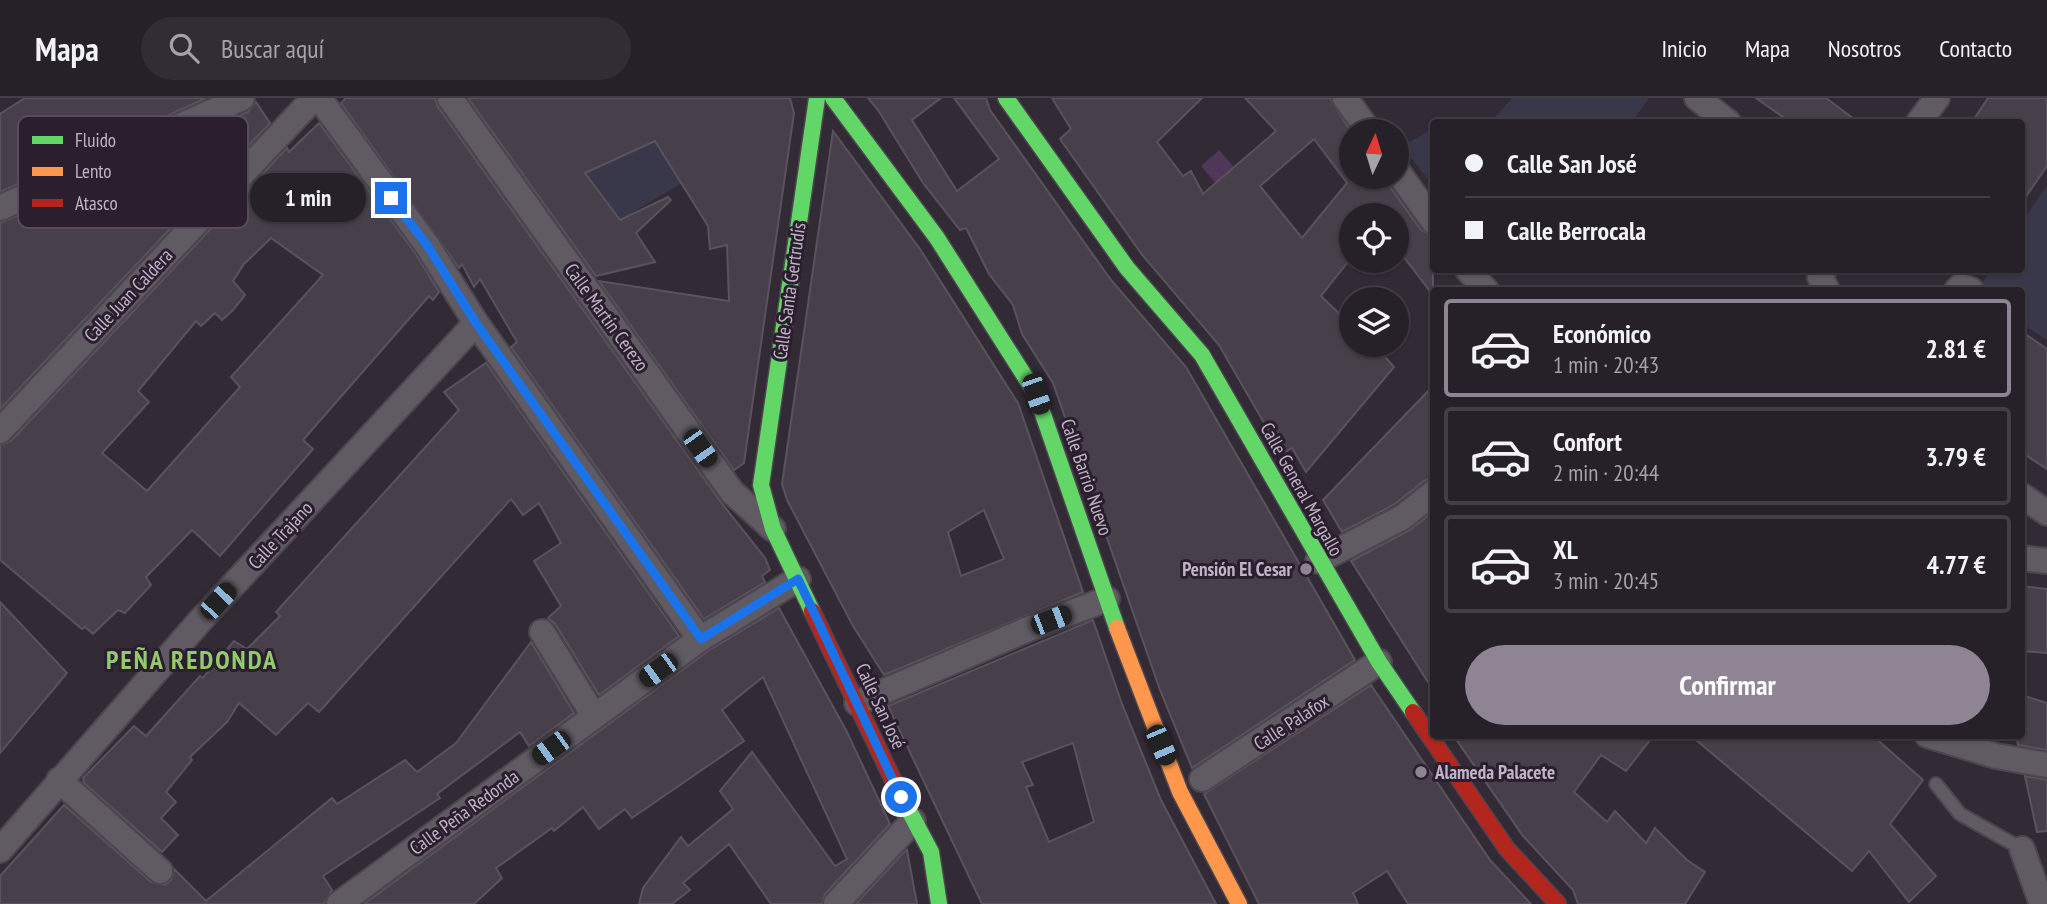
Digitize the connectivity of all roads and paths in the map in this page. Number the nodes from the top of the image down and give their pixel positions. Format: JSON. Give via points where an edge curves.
{"nodes":[{"id":1,"x":242,"y":98,"type":"edge"},
{"id":2,"x":314,"y":98,"type":"edge"},
{"id":3,"x":319,"y":98,"type":"edge"},
{"id":4,"x":450,"y":98,"type":"edge"},
{"id":5,"x":817,"y":98,"type":"edge"},
{"id":6,"x":833,"y":98,"type":"edge"},
{"id":7,"x":1006,"y":98,"type":"edge"},
{"id":8,"x":1345,"y":98,"type":"edge"},
{"id":9,"x":1697,"y":98,"type":"edge"},
{"id":10,"x":1937,"y":98,"type":"edge"},
{"id":11,"x":202,"y":116,"type":"edge"},
{"id":12,"x":1360,"y":119,"type":"edge"},
{"id":13,"x":1724,"y":119,"type":"edge"},
{"id":14,"x":1921,"y":119,"type":"edge"},
{"id":15,"x":248,"y":168,"type":"edge"},
{"id":16,"x":1409,"y":187,"type":"edge"},
{"id":17,"x":18,"y":200,"type":"edge"},
{"id":18,"x":0,"y":208,"type":"edge"},
{"id":19,"x":1430,"y":217,"type":"edge"},
{"id":20,"x":191,"y":228,"type":"edge"},
{"id":21,"x":1471,"y":273,"type":"edge"},
{"id":22,"x":1483,"y":287,"type":"edge"},
{"id":23,"x":476,"y":323,"type":"junction"},
{"id":24,"x":0,"y":431,"type":"edge"},
{"id":25,"x":761,"y":485,"type":"junction"},
{"id":26,"x":732,"y":492,"type":"junction"},
{"id":27,"x":1430,"y":495,"type":"edge"},
{"id":28,"x":2025,"y":498,"type":"edge"},
{"id":29,"x":2047,"y":513,"type":"edge"},
{"id":30,"x":773,"y":529,"type":"junction"},
{"id":31,"x":2025,"y":558,"type":"edge"},
{"id":32,"x":1318,"y":561,"type":"junction"},
{"id":33,"x":2047,"y":561,"type":"edge"},
{"id":34,"x":798,"y":579,"type":"junction"},
{"id":35,"x":1107,"y":599,"type":"junction"},
{"id":36,"x":542,"y":632,"type":"dead end"},
{"id":37,"x":701,"y":639,"type":"junction"},
{"id":38,"x":1379,"y":662,"type":"junction"},
{"id":39,"x":856,"y":703,"type":"junction"},
{"id":40,"x":594,"y":716,"type":"junction"},
{"id":41,"x":1430,"y":737,"type":"edge"},
{"id":42,"x":1432,"y":739,"type":"edge"},
{"id":43,"x":1940,"y":739,"type":"edge"},
{"id":44,"x":2047,"y":765,"type":"edge"},
{"id":45,"x":1202,"y":779,"type":"dead end"},
{"id":46,"x":59,"y":780,"type":"junction"},
{"id":47,"x":1936,"y":784,"type":"dead end"},
{"id":48,"x":913,"y":821,"type":"junction"},
{"id":49,"x":2022,"y":849,"type":"joint"},
{"id":50,"x":0,"y":850,"type":"edge"},
{"id":51,"x":931,"y":852,"type":"junction"},
{"id":52,"x":160,"y":870,"type":"dead end"},
{"id":53,"x":340,"y":904,"type":"edge"},
{"id":54,"x":836,"y":904,"type":"edge"},
{"id":55,"x":939,"y":904,"type":"edge"},
{"id":56,"x":957,"y":904,"type":"edge"},
{"id":57,"x":1239,"y":904,"type":"edge"},
{"id":58,"x":1558,"y":904,"type":"edge"},
{"id":59,"x":2042,"y":904,"type":"edge"}],
"edges":[{"from":1,"to":11,"type":"street"},
{"from":2,"to":15,"type":"street","name":"Calle Juan Caldera"},
{"from":3,"to":23,"type":"street","via":[[427,245]]},
{"from":4,"to":26,"type":"street","name":"Calle Martín Cerezo"},
{"from":5,"to":25,"type":"street","name":"Calle Santa Gertrudis"},
{"from":6,"to":35,"type":"street","name":"Calle Barrio Nuevo","via":[[937,238],[1036,394]]},
{"from":7,"to":32,"type":"street","name":"Calle General Margallo","via":[[1126,268],[1202,355]]},
{"from":8,"to":12,"type":"street"},
{"from":9,"to":13,"type":"street"},
{"from":10,"to":14,"type":"street"},
{"from":16,"to":19,"type":"street"},
{"from":17,"to":18,"type":"street"},
{"from":20,"to":24,"type":"street","name":"Calle Juan Caldera"},
{"from":21,"to":22,"type":"street"},
{"from":23,"to":37,"type":"street"},
{"from":23,"to":46,"type":"street","name":"Calle Trajano"},
{"from":25,"to":26,"type":"street","via":[[744,495]]},
{"from":25,"to":30,"type":"street","name":"Calle Santa Gertrudis"},
{"from":26,"to":30,"type":"street","name":"Calle Martín Cerezo"},
{"from":27,"to":32,"type":"street","via":[[1403,517]]},
{"from":28,"to":29,"type":"street"},
{"from":30,"to":34,"type":"street","name":"Calle San José"},
{"from":31,"to":33,"type":"street"},
{"from":32,"to":38,"type":"street","name":"Calle General Margallo"},
{"from":34,"to":37,"type":"street","name":"Calle Peña Redonda"},
{"from":34,"to":39,"type":"street","name":"Calle San José"},
{"from":35,"to":39,"type":"street"},
{"from":35,"to":57,"type":"street","name":"Calle Barrio Nuevo","via":[[1180,792]]},
{"from":36,"to":40,"type":"street"},
{"from":37,"to":40,"type":"street","name":"Calle Peña Redonda"},
{"from":38,"to":41,"type":"street","name":"Calle General Margallo"},
{"from":38,"to":45,"type":"street","name":"Calle Palafox"},
{"from":39,"to":48,"type":"street","name":"Calle San José"},
{"from":40,"to":53,"type":"street","name":"Calle Peña Redonda"},
{"from":42,"to":58,"type":"street","name":"Calle General Margallo","via":[[1507,849]]},
{"from":43,"to":44,"type":"street"},
{"from":46,"to":50,"type":"street","name":"Calle Trajano"},
{"from":46,"to":52,"type":"street"},
{"from":47,"to":49,"type":"lane","via":[[1960,814]]},
{"from":48,"to":51,"type":"street","name":"Calle San José"},
{"from":48,"to":54,"type":"street"},
{"from":49,"to":59,"type":"street"},
{"from":51,"to":55,"type":"street","name":"Calle San José"},
{"from":51,"to":56,"type":"street"}]}
